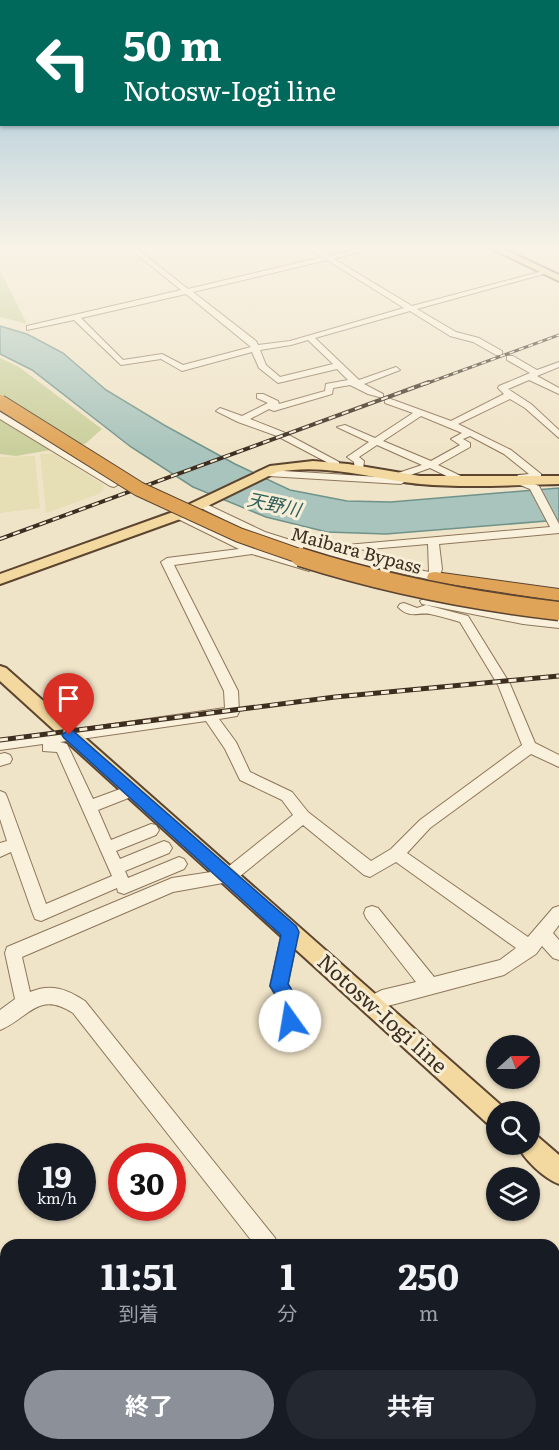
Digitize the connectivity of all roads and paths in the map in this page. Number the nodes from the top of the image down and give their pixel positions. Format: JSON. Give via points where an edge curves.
{"nodes":[{"id":1,"x":81,"y":316,"type":"edge"},
{"id":2,"x":217,"y":316,"type":"edge"},
{"id":3,"x":391,"y":316,"type":"edge"},
{"id":4,"x":422,"y":316,"type":"edge"},
{"id":5,"x":75,"y":317,"type":"junction"},
{"id":6,"x":30,"y":328,"type":"dead end"},
{"id":7,"x":310,"y":338,"type":"junction"},
{"id":8,"x":257,"y":348,"type":"junction"},
{"id":9,"x":499,"y":352,"type":"dead end"},
{"id":10,"x":510,"y":358,"type":"dead end"},
{"id":11,"x":559,"y":364,"type":"edge"},
{"id":12,"x":338,"y":366,"type":"junction"},
{"id":13,"x":396,"y":370,"type":"dead end"},
{"id":14,"x":533,"y":374,"type":"junction"},
{"id":15,"x":359,"y":384,"type":"junction"},
{"id":16,"x":559,"y":391,"type":"edge"},
{"id":17,"x":510,"y":395,"type":"junction"},
{"id":18,"x":260,"y":396,"type":"dead end"},
{"id":19,"x":0,"y":402,"type":"edge"},
{"id":20,"x":269,"y":406,"type":"junction"},
{"id":21,"x":220,"y":411,"type":"dead end"},
{"id":22,"x":421,"y":412,"type":"junction"},
{"id":23,"x":0,"y":415,"type":"edge"},
{"id":24,"x":240,"y":420,"type":"junction"},
{"id":25,"x":451,"y":424,"type":"junction"},
{"id":26,"x":342,"y":427,"type":"dead end"},
{"id":27,"x":469,"y":433,"type":"junction"},
{"id":28,"x":559,"y":435,"type":"edge"},
{"id":29,"x":377,"y":441,"type":"junction"},
{"id":30,"x":336,"y":464,"type":"junction"},
{"id":31,"x":431,"y":465,"type":"junction"},
{"id":32,"x":358,"y":469,"type":"junction"},
{"id":33,"x":265,"y":475,"type":"junction"},
{"id":34,"x":399,"y":476,"type":"junction"},
{"id":35,"x":461,"y":480,"type":"junction"},
{"id":36,"x":559,"y":480,"type":"edge"},
{"id":37,"x":528,"y":483,"type":"junction"},
{"id":38,"x":114,"y":484,"type":"dead end"},
{"id":39,"x":204,"y":503,"type":"junction"},
{"id":40,"x":178,"y":515,"type":"junction"},
{"id":41,"x":557,"y":529,"type":"edge"},
{"id":42,"x":433,"y":540,"type":"junction"},
{"id":43,"x":252,"y":551,"type":"junction"},
{"id":44,"x":316,"y":552,"type":"junction"},
{"id":45,"x":435,"y":575,"type":"junction"},
{"id":46,"x":0,"y":579,"type":"edge"},
{"id":47,"x":559,"y":593,"type":"edge"},
{"id":48,"x":427,"y":602,"type":"junction"},
{"id":49,"x":404,"y":607,"type":"dead end"},
{"id":50,"x":559,"y":611,"type":"edge"},
{"id":51,"x":559,"y":618,"type":"edge"},
{"id":52,"x":559,"y":624,"type":"edge"},
{"id":53,"x":0,"y":672,"type":"edge"},
{"id":54,"x":209,"y":715,"type":"junction"},
{"id":55,"x":69,"y":735,"type":"junction"},
{"id":56,"x":48,"y":747,"type":"dead end"},
{"id":57,"x":530,"y":747,"type":"junction"},
{"id":58,"x":2,"y":755,"type":"edge"},
{"id":59,"x":559,"y":761,"type":"edge"},
{"id":60,"x":131,"y":791,"type":"junction"},
{"id":61,"x":0,"y":797,"type":"edge"},
{"id":62,"x":90,"y":807,"type":"junction"},
{"id":63,"x":303,"y":816,"type":"junction"},
{"id":64,"x":3,"y":818,"type":"edge"},
{"id":65,"x":151,"y":830,"type":"dead end"},
{"id":66,"x":16,"y":844,"type":"junction"},
{"id":67,"x":107,"y":848,"type":"junction"},
{"id":68,"x":164,"y":848,"type":"dead end"},
{"id":69,"x":0,"y":850,"type":"edge"},
{"id":70,"x":396,"y":854,"type":"junction"},
{"id":71,"x":179,"y":864,"type":"dead end"},
{"id":72,"x":119,"y":873,"type":"junction"},
{"id":73,"x":228,"y":876,"type":"junction"},
{"id":74,"x":372,"y":913,"type":"dead end"},
{"id":75,"x":559,"y":913,"type":"edge"},
{"id":76,"x":290,"y":932,"type":"junction"},
{"id":77,"x":542,"y":933,"type":"junction"},
{"id":78,"x":530,"y":948,"type":"junction"},
{"id":79,"x":559,"y":952,"type":"edge"},
{"id":80,"x":431,"y":987,"type":"junction"},
{"id":81,"x":24,"y":1002,"type":"junction"},
{"id":82,"x":372,"y":1004,"type":"junction"},
{"id":83,"x":0,"y":1021,"type":"edge"},
{"id":84,"x":290,"y":1039,"type":"dead end"},
{"id":85,"x":486,"y":1107,"type":"edge"},
{"id":86,"x":540,"y":1154,"type":"edge"},
{"id":87,"x":559,"y":1172,"type":"edge"},
{"id":88,"x":263,"y":1239,"type":"edge"}],
"edges":[{"from":1,"to":5,"type":"street"},
{"from":2,"to":8,"type":"street"},
{"from":3,"to":7,"type":"street"},
{"from":4,"to":9,"type":"street","via":[[453,334]]},
{"from":5,"to":6,"type":"street"},
{"from":5,"to":8,"type":"street","via":[[124,363],[155,356],[170,359],[182,368]]},
{"from":7,"to":8,"type":"street"},
{"from":7,"to":12,"type":"street"},
{"from":8,"to":12,"type":"street","via":[[262,366],[278,380]]},
{"from":10,"to":14,"type":"street"},
{"from":11,"to":14,"type":"street"},
{"from":12,"to":15,"type":"street"},
{"from":13,"to":15,"type":"street"},
{"from":14,"to":16,"type":"street"},
{"from":14,"to":17,"type":"street","via":[[502,388]]},
{"from":15,"to":20,"type":"street","via":[[329,386],[329,392],[274,408]]},
{"from":15,"to":22,"type":"street","via":[[370,393]]},
{"from":17,"to":25,"type":"street"},
{"from":17,"to":28,"type":"street"},
{"from":18,"to":20,"type":"street","via":[[275,403]]},
{"from":19,"to":50,"type":"highway","name":"Maibara Bypass","bridge":true,"via":[[137,488],[264,545],[404,585]]},
{"from":20,"to":24,"type":"street"},
{"from":21,"to":24,"type":"street"},
{"from":22,"to":25,"type":"street"},
{"from":22,"to":29,"type":"street"},
{"from":23,"to":38,"type":"street"},
{"from":24,"to":30,"type":"street","via":[[280,434]]},
{"from":25,"to":27,"type":"street"},
{"from":26,"to":29,"type":"street"},
{"from":27,"to":31,"type":"street","via":[[456,439],[467,446]]},
{"from":27,"to":37,"type":"street","via":[[503,447],[528,466],[537,476],[522,477]]},
{"from":29,"to":31,"type":"street"},
{"from":29,"to":32,"type":"street","via":[[352,457],[359,461]]},
{"from":30,"to":32,"type":"main road"},
{"from":30,"to":33,"type":"main road","via":[[294,464]]},
{"from":31,"to":34,"type":"street"},
{"from":31,"to":35,"type":"street"},
{"from":32,"to":34,"type":"main road"},
{"from":33,"to":34,"type":"street","via":[[401,481]]},
{"from":33,"to":39,"type":"main road"},
{"from":34,"to":35,"type":"main road"},
{"from":35,"to":37,"type":"main road"},
{"from":36,"to":37,"type":"main road"},
{"from":37,"to":41,"type":"street"},
{"from":39,"to":40,"type":"main road"},
{"from":39,"to":44,"type":"street","via":[[261,534]]},
{"from":40,"to":43,"type":"street"},
{"from":40,"to":46,"type":"main road"},
{"from":41,"to":42,"type":"street"},
{"from":42,"to":44,"type":"street"},
{"from":42,"to":45,"type":"street"},
{"from":43,"to":48,"type":"street"},
{"from":43,"to":54,"type":"street","via":[[167,562],[231,691],[232,712]]},
{"from":44,"to":45,"type":"street"},
{"from":45,"to":47,"type":"street"},
{"from":45,"to":47,"type":"highway"},
{"from":45,"to":48,"type":"street"},
{"from":48,"to":49,"type":"street","via":[[417,612]]},
{"from":48,"to":51,"type":"highway"},
{"from":48,"to":52,"type":"street"},
{"from":48,"to":57,"type":"street","via":[[464,619],[504,684]]},
{"from":53,"to":55,"type":"main road","name":"Notosw-Iogi line"},
{"from":54,"to":55,"type":"street"},
{"from":54,"to":63,"type":"street","via":[[231,746],[245,776],[286,796]]},
{"from":55,"to":58,"type":"street"},
{"from":55,"to":60,"type":"main road","name":"Notosw-Iogi line"},
{"from":56,"to":62,"type":"street","via":[[62,748]]},
{"from":57,"to":59,"type":"street"},
{"from":57,"to":70,"type":"street","via":[[425,824]]},
{"from":60,"to":62,"type":"street"},
{"from":60,"to":73,"type":"main road","name":"Notosw-Iogi line"},
{"from":61,"to":64,"type":"street"},
{"from":62,"to":67,"type":"street"},
{"from":63,"to":70,"type":"street","via":[[370,870]]},
{"from":63,"to":73,"type":"street"},
{"from":64,"to":66,"type":"street"},
{"from":65,"to":67,"type":"street"},
{"from":66,"to":69,"type":"street"},
{"from":66,"to":72,"type":"street","via":[[41,914]]},
{"from":67,"to":72,"type":"street"},
{"from":68,"to":72,"type":"street"},
{"from":70,"to":78,"type":"street"},
{"from":71,"to":72,"type":"street","via":[[124,886]]},
{"from":73,"to":76,"type":"main road","name":"Notosw-Iogi line"},
{"from":73,"to":81,"type":"street","via":[[172,885],[13,952]]},
{"from":74,"to":80,"type":"street"},
{"from":75,"to":77,"type":"street"},
{"from":76,"to":82,"type":"main road","name":"Notosw-Iogi line"},
{"from":76,"to":84,"type":"street","via":[[279,986],[290,1003]]},
{"from":77,"to":78,"type":"street"},
{"from":77,"to":79,"type":"street"},
{"from":78,"to":80,"type":"street","via":[[504,967]]},
{"from":80,"to":82,"type":"street"},
{"from":81,"to":83,"type":"street"},
{"from":81,"to":88,"type":"street","via":[[45,994],[70,999],[79,1007]]},
{"from":82,"to":85,"type":"main road","name":"Notosw-Iogi line"},
{"from":86,"to":87,"type":"main road"}]}
